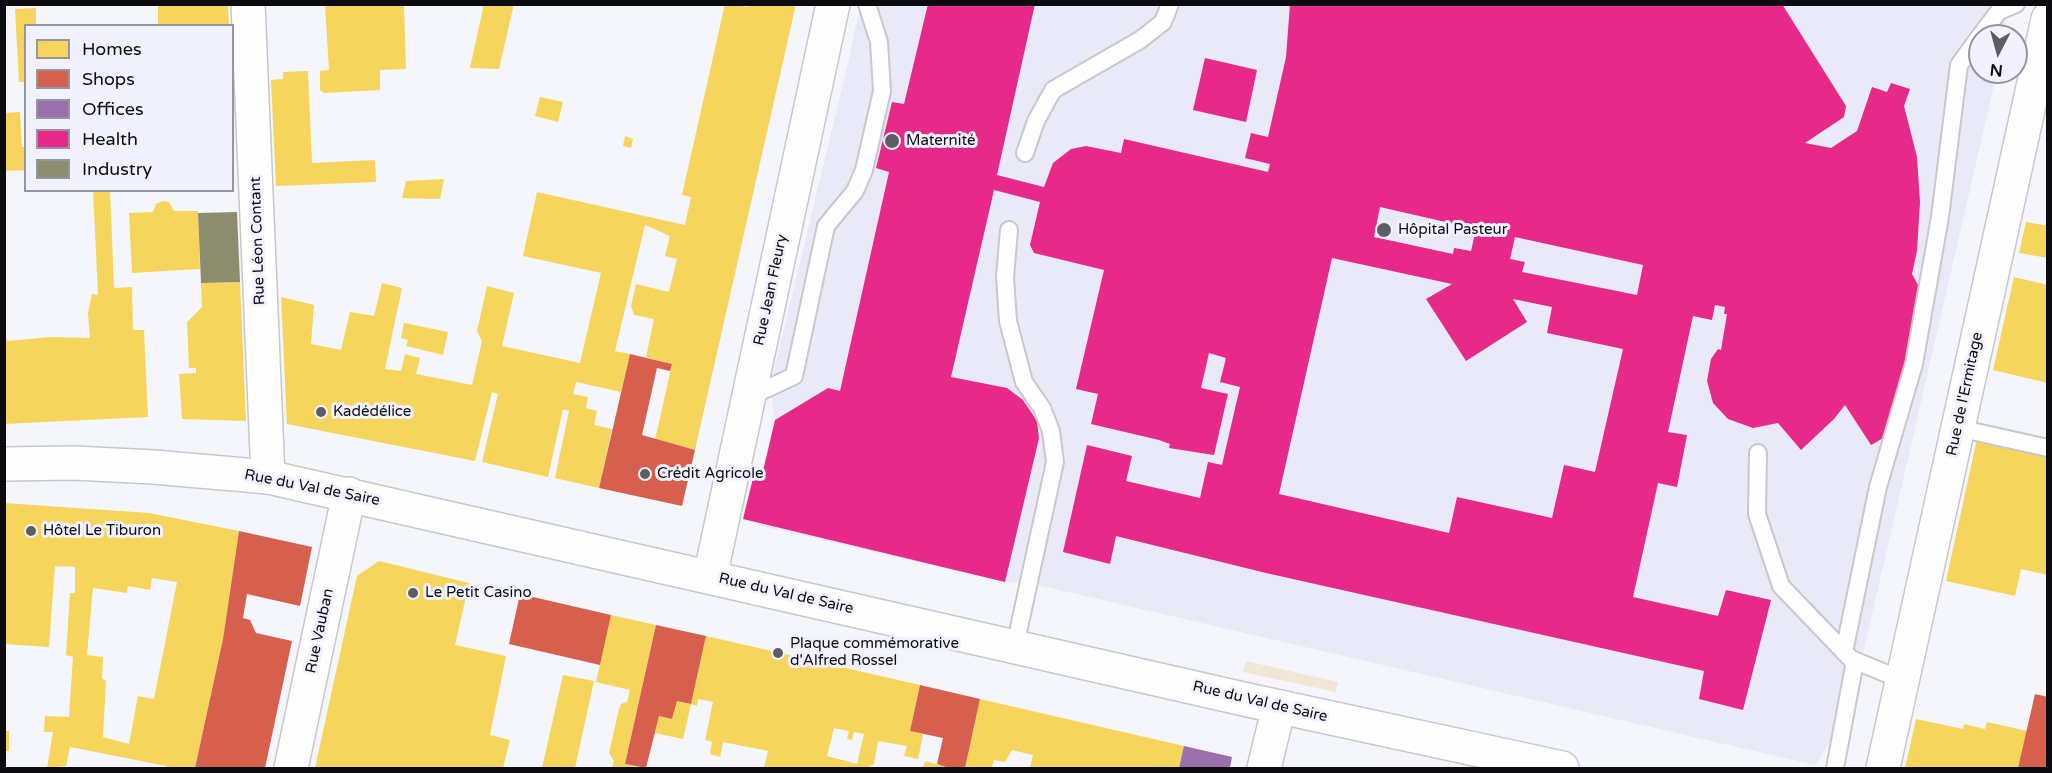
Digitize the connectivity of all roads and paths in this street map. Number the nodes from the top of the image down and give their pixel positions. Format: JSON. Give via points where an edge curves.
{"nodes":[{"id":1,"x":248,"y":4,"type":"edge"},
{"id":2,"x":833,"y":4,"type":"edge"},
{"id":3,"x":867,"y":4,"type":"edge"},
{"id":4,"x":1170,"y":4,"type":"edge"},
{"id":5,"x":2016,"y":4,"type":"edge"},
{"id":6,"x":2048,"y":19,"type":"edge"},
{"id":7,"x":1989,"y":24,"type":"edge"},
{"id":8,"x":1968,"y":53,"type":"edge"},
{"id":9,"x":1025,"y":153,"type":"dead end"},
{"id":10,"x":1009,"y":230,"type":"dead end"},
{"id":11,"x":748,"y":397,"type":"junction"},
{"id":12,"x":1958,"y":428,"type":"junction"},
{"id":13,"x":2048,"y":448,"type":"edge"},
{"id":14,"x":1758,"y":453,"type":"dead end"},
{"id":15,"x":4,"y":464,"type":"edge"},
{"id":16,"x":268,"y":477,"type":"junction"},
{"id":17,"x":349,"y":494,"type":"junction"},
{"id":18,"x":710,"y":577,"type":"junction"},
{"id":19,"x":1015,"y":646,"type":"junction"},
{"id":20,"x":1850,"y":656,"type":"junction"},
{"id":21,"x":1902,"y":680,"type":"junction"},
{"id":22,"x":1279,"y":707,"type":"junction"},
{"id":23,"x":1479,"y":759,"type":"edge"},
{"id":24,"x":291,"y":768,"type":"edge"},
{"id":25,"x":1264,"y":768,"type":"edge"},
{"id":26,"x":1562,"y":768,"type":"edge"},
{"id":27,"x":1834,"y":768,"type":"edge"},
{"id":28,"x":1883,"y":768,"type":"edge"}],
"edges":[{"from":1,"to":16,"type":"street","name":"Rue Léon Contant"},
{"from":2,"to":11,"type":"street","name":"Rue Jean Fleury"},
{"from":3,"to":11,"type":"lane","via":[[879,42],[882,91],[864,170],[855,191],[826,226],[794,376]]},
{"from":4,"to":9,"type":"lane","via":[[1163,22],[1140,40],[1053,90]]},
{"from":5,"to":7,"type":"lane","via":[[1999,11]]},
{"from":6,"to":12,"type":"street","name":"Rue de l'Ermitage"},
{"from":8,"to":20,"type":"lane","via":[[1959,65],[1940,217],[1914,364],[1878,487]]},
{"from":10,"to":19,"type":"lane","via":[[1005,277],[1008,321],[1024,382],[1051,430],[1055,462]]},
{"from":11,"to":18,"type":"street","name":"Rue Jean Fleury"},
{"from":12,"to":13,"type":"lane"},
{"from":12,"to":21,"type":"street","name":"Rue de l'Ermitage"},
{"from":14,"to":20,"type":"lane","via":[[1758,514],[1781,586]]},
{"from":15,"to":16,"type":"street","name":"Rue du Val de Saire","via":[[142,466]]},
{"from":16,"to":17,"type":"street","name":"Rue du Val de Saire"},
{"from":17,"to":18,"type":"street","name":"Rue du Val de Saire"},
{"from":17,"to":24,"type":"street","name":"Rue Vauban"},
{"from":18,"to":19,"type":"street","name":"Rue du Val de Saire"},
{"from":19,"to":22,"type":"street","name":"Rue du Val de Saire"},
{"from":20,"to":21,"type":"lane"},
{"from":20,"to":27,"type":"lane"},
{"from":21,"to":28,"type":"street","name":"Rue de l'Ermitage"},
{"from":22,"to":23,"type":"street","name":"Rue du Val de Saire"},
{"from":22,"to":25,"type":"street"},
{"from":23,"to":26,"type":"street","name":"Rue du Val de Saire"}]}
